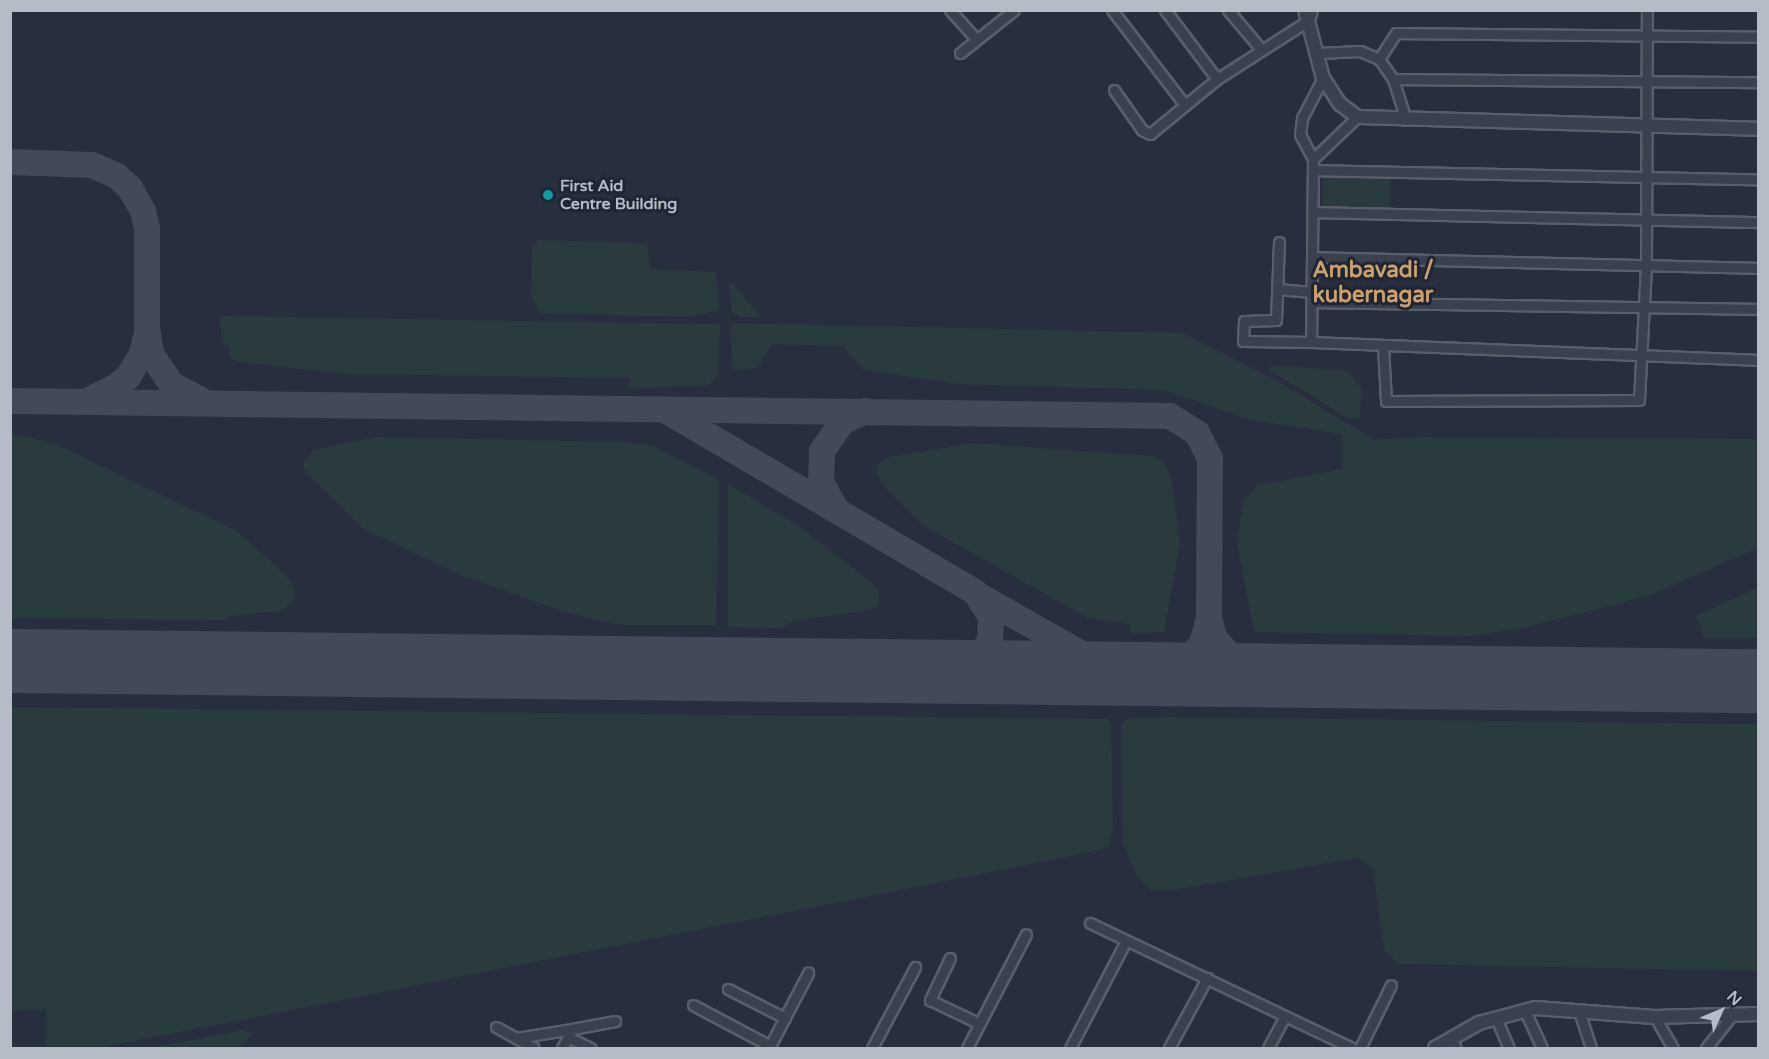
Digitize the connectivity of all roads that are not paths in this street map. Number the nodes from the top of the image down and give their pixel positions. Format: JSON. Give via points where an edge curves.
{"nodes":[{"id":1,"x":950,"y":10,"type":"edge"},
{"id":2,"x":1014,"y":10,"type":"edge"},
{"id":3,"x":1112,"y":10,"type":"edge"},
{"id":4,"x":1165,"y":10,"type":"edge"},
{"id":5,"x":1228,"y":10,"type":"edge"},
{"id":6,"x":1647,"y":10,"type":"edge"},
{"id":7,"x":1309,"y":14,"type":"edge"},
{"id":8,"x":1647,"y":36,"type":"junction"},
{"id":9,"x":1758,"y":37,"type":"edge"},
{"id":10,"x":975,"y":38,"type":"junction"},
{"id":11,"x":1260,"y":48,"type":"junction"},
{"id":12,"x":960,"y":52,"type":"dead end"},
{"id":13,"x":1318,"y":53,"type":"junction"},
{"id":14,"x":1379,"y":59,"type":"junction"},
{"id":15,"x":1323,"y":78,"type":"junction"},
{"id":16,"x":1647,"y":78,"type":"junction"},
{"id":17,"x":1217,"y":79,"type":"junction"},
{"id":18,"x":1393,"y":79,"type":"junction"},
{"id":19,"x":1758,"y":82,"type":"edge"},
{"id":20,"x":1113,"y":90,"type":"dead end"},
{"id":21,"x":1185,"y":105,"type":"junction"},
{"id":22,"x":1357,"y":117,"type":"junction"},
{"id":23,"x":1406,"y":120,"type":"junction"},
{"id":24,"x":1647,"y":126,"type":"junction"},
{"id":25,"x":1758,"y":129,"type":"edge"},
{"id":26,"x":1313,"y":159,"type":"junction"},
{"id":27,"x":1313,"y":170,"type":"junction"},
{"id":28,"x":1647,"y":176,"type":"junction"},
{"id":29,"x":1758,"y":179,"type":"edge"},
{"id":30,"x":1313,"y":212,"type":"junction"},
{"id":31,"x":1646,"y":222,"type":"junction"},
{"id":32,"x":1758,"y":222,"type":"edge"},
{"id":33,"x":1279,"y":242,"type":"dead end"},
{"id":34,"x":1312,"y":257,"type":"junction"},
{"id":35,"x":1646,"y":268,"type":"junction"},
{"id":36,"x":1758,"y":268,"type":"edge"},
{"id":37,"x":1277,"y":290,"type":"junction"},
{"id":38,"x":1312,"y":297,"type":"junction"},
{"id":39,"x":1644,"y":307,"type":"junction"},
{"id":40,"x":1758,"y":309,"type":"edge"},
{"id":41,"x":1311,"y":342,"type":"junction"},
{"id":42,"x":1383,"y":348,"type":"junction"},
{"id":43,"x":1642,"y":354,"type":"junction"},
{"id":44,"x":1758,"y":360,"type":"edge"},
{"id":45,"x":1090,"y":923,"type":"dead end"},
{"id":46,"x":1026,"y":934,"type":"dead end"},
{"id":47,"x":1126,"y":941,"type":"junction"},
{"id":48,"x":950,"y":958,"type":"dead end"},
{"id":49,"x":915,"y":967,"type":"dead end"},
{"id":50,"x":808,"y":973,"type":"dead end"},
{"id":51,"x":1207,"y":978,"type":"junction"},
{"id":52,"x":1391,"y":985,"type":"dead end"},
{"id":53,"x":728,"y":989,"type":"dead end"},
{"id":54,"x":693,"y":1005,"type":"dead end"},
{"id":55,"x":1525,"y":1011,"type":"junction"},
{"id":56,"x":1579,"y":1011,"type":"junction"},
{"id":57,"x":1758,"y":1014,"type":"edge"},
{"id":58,"x":1732,"y":1015,"type":"junction"},
{"id":59,"x":1285,"y":1016,"type":"junction"},
{"id":60,"x":1655,"y":1017,"type":"junction"},
{"id":61,"x":785,"y":1018,"type":"junction"},
{"id":62,"x":1496,"y":1018,"type":"junction"},
{"id":63,"x":615,"y":1022,"type":"dead end"},
{"id":64,"x":980,"y":1024,"type":"junction"},
{"id":65,"x":496,"y":1027,"type":"dead end"},
{"id":66,"x":570,"y":1033,"type":"junction"},
{"id":67,"x":516,"y":1038,"type":"junction"},
{"id":68,"x":1453,"y":1044,"type":"edge"},
{"id":69,"x":770,"y":1047,"type":"edge"},
{"id":70,"x":534,"y":1048,"type":"edge"},
{"id":71,"x":562,"y":1048,"type":"edge"},
{"id":72,"x":591,"y":1048,"type":"edge"},
{"id":73,"x":872,"y":1048,"type":"edge"},
{"id":74,"x":967,"y":1048,"type":"edge"},
{"id":75,"x":1070,"y":1048,"type":"edge"},
{"id":76,"x":1169,"y":1048,"type":"edge"},
{"id":77,"x":1268,"y":1048,"type":"edge"},
{"id":78,"x":1352,"y":1048,"type":"edge"},
{"id":79,"x":1360,"y":1048,"type":"edge"},
{"id":80,"x":1435,"y":1048,"type":"edge"},
{"id":81,"x":1509,"y":1048,"type":"edge"},
{"id":82,"x":1542,"y":1048,"type":"edge"},
{"id":83,"x":1591,"y":1048,"type":"edge"},
{"id":84,"x":1674,"y":1048,"type":"edge"},
{"id":85,"x":1706,"y":1048,"type":"edge"}],
"edges":[{"from":1,"to":10,"type":"street"},
{"from":2,"to":10,"type":"street"},
{"from":3,"to":21,"type":"street"},
{"from":4,"to":17,"type":"street"},
{"from":5,"to":11,"type":"street"},
{"from":6,"to":8,"type":"street"},
{"from":7,"to":11,"type":"street"},
{"from":7,"to":13,"type":"street"},
{"from":8,"to":9,"type":"street"},
{"from":8,"to":14,"type":"street","via":[[1396,33]]},
{"from":8,"to":16,"type":"street"},
{"from":10,"to":12,"type":"street"},
{"from":11,"to":17,"type":"street"},
{"from":13,"to":14,"type":"street","via":[[1360,51]]},
{"from":13,"to":15,"type":"street"},
{"from":14,"to":18,"type":"street"},
{"from":15,"to":22,"type":"street","via":[[1340,104]]},
{"from":15,"to":26,"type":"street","via":[[1302,118],[1300,135]]},
{"from":16,"to":18,"type":"street"},
{"from":16,"to":19,"type":"street"},
{"from":16,"to":24,"type":"street"},
{"from":17,"to":21,"type":"street"},
{"from":18,"to":23,"type":"street"},
{"from":20,"to":21,"type":"street","via":[[1147,134]]},
{"from":22,"to":23,"type":"street"},
{"from":22,"to":26,"type":"street"},
{"from":23,"to":24,"type":"street"},
{"from":24,"to":25,"type":"street"},
{"from":24,"to":28,"type":"street"},
{"from":26,"to":27,"type":"street"},
{"from":27,"to":28,"type":"street"},
{"from":27,"to":30,"type":"street"},
{"from":28,"to":29,"type":"street"},
{"from":28,"to":31,"type":"street"},
{"from":30,"to":31,"type":"street"},
{"from":30,"to":34,"type":"street"},
{"from":31,"to":32,"type":"street"},
{"from":31,"to":35,"type":"street"},
{"from":33,"to":37,"type":"street"},
{"from":34,"to":35,"type":"street"},
{"from":34,"to":38,"type":"street"},
{"from":35,"to":36,"type":"street"},
{"from":35,"to":39,"type":"street"},
{"from":37,"to":38,"type":"street"},
{"from":37,"to":41,"type":"street","via":[[1276,320],[1244,321],[1243,341]]},
{"from":38,"to":39,"type":"street"},
{"from":38,"to":41,"type":"street"},
{"from":39,"to":40,"type":"street"},
{"from":39,"to":43,"type":"street"},
{"from":41,"to":42,"type":"street"},
{"from":42,"to":43,"type":"street"},
{"from":42,"to":43,"type":"street","via":[[1386,401],[1639,400]]},
{"from":43,"to":44,"type":"street"},
{"from":45,"to":47,"type":"street"},
{"from":46,"to":64,"type":"street"},
{"from":47,"to":51,"type":"street"},
{"from":47,"to":75,"type":"street"},
{"from":48,"to":64,"type":"street","via":[[930,1000]]},
{"from":49,"to":73,"type":"street"},
{"from":50,"to":61,"type":"street"},
{"from":51,"to":59,"type":"street"},
{"from":51,"to":76,"type":"street"},
{"from":52,"to":79,"type":"street"},
{"from":53,"to":61,"type":"street"},
{"from":54,"to":69,"type":"street"},
{"from":55,"to":56,"type":"street"},
{"from":55,"to":62,"type":"street"},
{"from":55,"to":82,"type":"street"},
{"from":56,"to":60,"type":"street"},
{"from":56,"to":83,"type":"street"},
{"from":57,"to":58,"type":"street"},
{"from":58,"to":60,"type":"street"},
{"from":58,"to":85,"type":"street"},
{"from":59,"to":77,"type":"street"},
{"from":59,"to":78,"type":"street"},
{"from":60,"to":84,"type":"street"},
{"from":61,"to":69,"type":"street"},
{"from":62,"to":68,"type":"street","via":[[1479,1023]]},
{"from":62,"to":81,"type":"street"},
{"from":63,"to":66,"type":"street"},
{"from":64,"to":74,"type":"street"},
{"from":65,"to":67,"type":"street"},
{"from":66,"to":67,"type":"street"},
{"from":66,"to":71,"type":"street"},
{"from":66,"to":72,"type":"street"},
{"from":67,"to":70,"type":"street"},
{"from":68,"to":80,"type":"street"}]}
